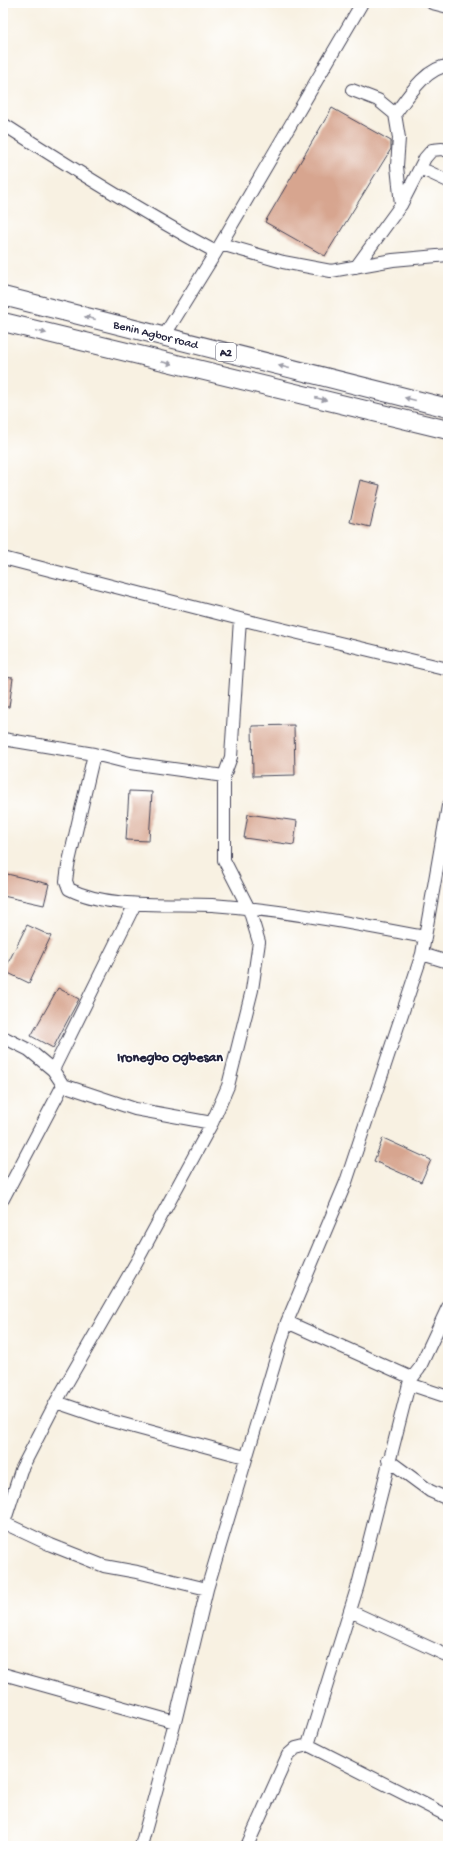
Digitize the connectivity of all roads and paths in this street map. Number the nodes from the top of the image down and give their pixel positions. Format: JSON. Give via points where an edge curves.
{"nodes":[{"id":1,"x":362,"y":3,"type":"edge"},
{"id":2,"x":432,"y":3,"type":"edge"},
{"id":3,"x":448,"y":8,"type":"edge"},
{"id":4,"x":448,"y":66,"type":"edge"},
{"id":5,"x":352,"y":90,"type":"dead end"},
{"id":6,"x":395,"y":114,"type":"junction"},
{"id":7,"x":3,"y":124,"type":"edge"},
{"id":8,"x":448,"y":151,"type":"edge"},
{"id":9,"x":420,"y":168,"type":"junction"},
{"id":10,"x":448,"y":181,"type":"edge"},
{"id":11,"x":401,"y":205,"type":"junction"},
{"id":12,"x":219,"y":248,"type":"junction"},
{"id":13,"x":448,"y":255,"type":"edge"},
{"id":14,"x":356,"y":267,"type":"junction"},
{"id":15,"x":3,"y":296,"type":"edge"},
{"id":16,"x":3,"y":322,"type":"edge"},
{"id":17,"x":164,"y":336,"type":"junction"},
{"id":18,"x":448,"y":408,"type":"edge"},
{"id":19,"x":448,"y":430,"type":"edge"},
{"id":20,"x":3,"y":558,"type":"edge"},
{"id":21,"x":240,"y":619,"type":"junction"},
{"id":22,"x":448,"y":669,"type":"edge"},
{"id":23,"x":3,"y":739,"type":"edge"},
{"id":24,"x":94,"y":754,"type":"junction"},
{"id":25,"x":224,"y":776,"type":"junction"},
{"id":26,"x":448,"y":806,"type":"edge"},
{"id":27,"x":135,"y":904,"type":"junction"},
{"id":28,"x":249,"y":909,"type":"junction"},
{"id":29,"x":426,"y":937,"type":"junction"},
{"id":30,"x":422,"y":954,"type":"junction"},
{"id":31,"x":448,"y":962,"type":"edge"},
{"id":32,"x":3,"y":1037,"type":"edge"},
{"id":33,"x":53,"y":1070,"type":"junction"},
{"id":34,"x":63,"y":1085,"type":"junction"},
{"id":35,"x":212,"y":1123,"type":"junction"},
{"id":36,"x":3,"y":1199,"type":"edge"},
{"id":37,"x":448,"y":1307,"type":"edge"},
{"id":38,"x":287,"y":1322,"type":"junction"},
{"id":39,"x":410,"y":1381,"type":"junction"},
{"id":40,"x":448,"y":1397,"type":"edge"},
{"id":41,"x":56,"y":1402,"type":"junction"},
{"id":42,"x":245,"y":1457,"type":"junction"},
{"id":43,"x":388,"y":1460,"type":"junction"},
{"id":44,"x":448,"y":1499,"type":"edge"},
{"id":45,"x":4,"y":1525,"type":"edge"},
{"id":46,"x":207,"y":1589,"type":"junction"},
{"id":47,"x":350,"y":1610,"type":"junction"},
{"id":48,"x":448,"y":1656,"type":"edge"},
{"id":49,"x":3,"y":1674,"type":"edge"},
{"id":50,"x":175,"y":1722,"type":"junction"},
{"id":51,"x":308,"y":1745,"type":"junction"},
{"id":52,"x":448,"y":1816,"type":"edge"},
{"id":53,"x":142,"y":1846,"type":"edge"},
{"id":54,"x":247,"y":1846,"type":"edge"}],
"edges":[{"from":1,"to":12,"type":"street"},
{"from":2,"to":3,"type":"street"},
{"from":4,"to":6,"type":"street","via":[[422,79]]},
{"from":5,"to":6,"type":"street","via":[[378,100]]},
{"from":6,"to":11,"type":"street","via":[[399,138],[397,166]]},
{"from":7,"to":12,"type":"street","via":[[92,182],[161,222]]},
{"from":8,"to":9,"type":"street","via":[[432,150]]},
{"from":9,"to":10,"type":"street"},
{"from":9,"to":11,"type":"street"},
{"from":11,"to":14,"type":"street"},
{"from":12,"to":14,"type":"street","via":[[330,271]]},
{"from":12,"to":17,"type":"street"},
{"from":13,"to":14,"type":"street","via":[[393,260]]},
{"from":17,"to":15,"type":"highway","name":"Benin Agbor road","number":"A2","one_way":true},
{"from":16,"to":19,"type":"highway","name":"Benin Agbor road","number":"A2","one_way":true},
{"from":18,"to":17,"type":"highway","name":"Benin Agbor road","number":"A2","one_way":true},
{"from":20,"to":21,"type":"street"},
{"from":21,"to":22,"type":"street"},
{"from":21,"to":25,"type":"street","via":[[231,757]]},
{"from":23,"to":24,"type":"street"},
{"from":24,"to":25,"type":"street","via":[[130,763]]},
{"from":24,"to":27,"type":"street","via":[[66,881],[69,889],[80,895]]},
{"from":25,"to":28,"type":"street","via":[[224,860]]},
{"from":26,"to":29,"type":"street"},
{"from":27,"to":28,"type":"street","via":[[213,905]]},
{"from":27,"to":33,"type":"street"},
{"from":28,"to":29,"type":"street","via":[[296,913]]},
{"from":28,"to":35,"type":"street","via":[[259,942],[252,990],[228,1086]]},
{"from":29,"to":30,"type":"street"},
{"from":30,"to":31,"type":"street"},
{"from":30,"to":38,"type":"street","via":[[346,1182]]},
{"from":32,"to":33,"type":"street","via":[[29,1050]]},
{"from":33,"to":34,"type":"street"},
{"from":34,"to":35,"type":"street","via":[[135,1110]]},
{"from":34,"to":36,"type":"street"},
{"from":35,"to":41,"type":"street"},
{"from":37,"to":39,"type":"street","via":[[419,1369]]},
{"from":38,"to":39,"type":"street"},
{"from":38,"to":42,"type":"street"},
{"from":39,"to":40,"type":"street"},
{"from":39,"to":43,"type":"street","via":[[395,1444]]},
{"from":41,"to":42,"type":"street","via":[[112,1421]]},
{"from":41,"to":45,"type":"street","via":[[21,1470]]},
{"from":42,"to":46,"type":"street"},
{"from":43,"to":44,"type":"street","via":[[430,1491]]},
{"from":43,"to":47,"type":"street"},
{"from":45,"to":46,"type":"street","via":[[104,1566]]},
{"from":46,"to":50,"type":"street"},
{"from":47,"to":48,"type":"street"},
{"from":47,"to":51,"type":"street"},
{"from":49,"to":50,"type":"street"},
{"from":50,"to":53,"type":"street"},
{"from":51,"to":52,"type":"street"},
{"from":51,"to":54,"type":"street","via":[[296,1748],[288,1755]]}]}
